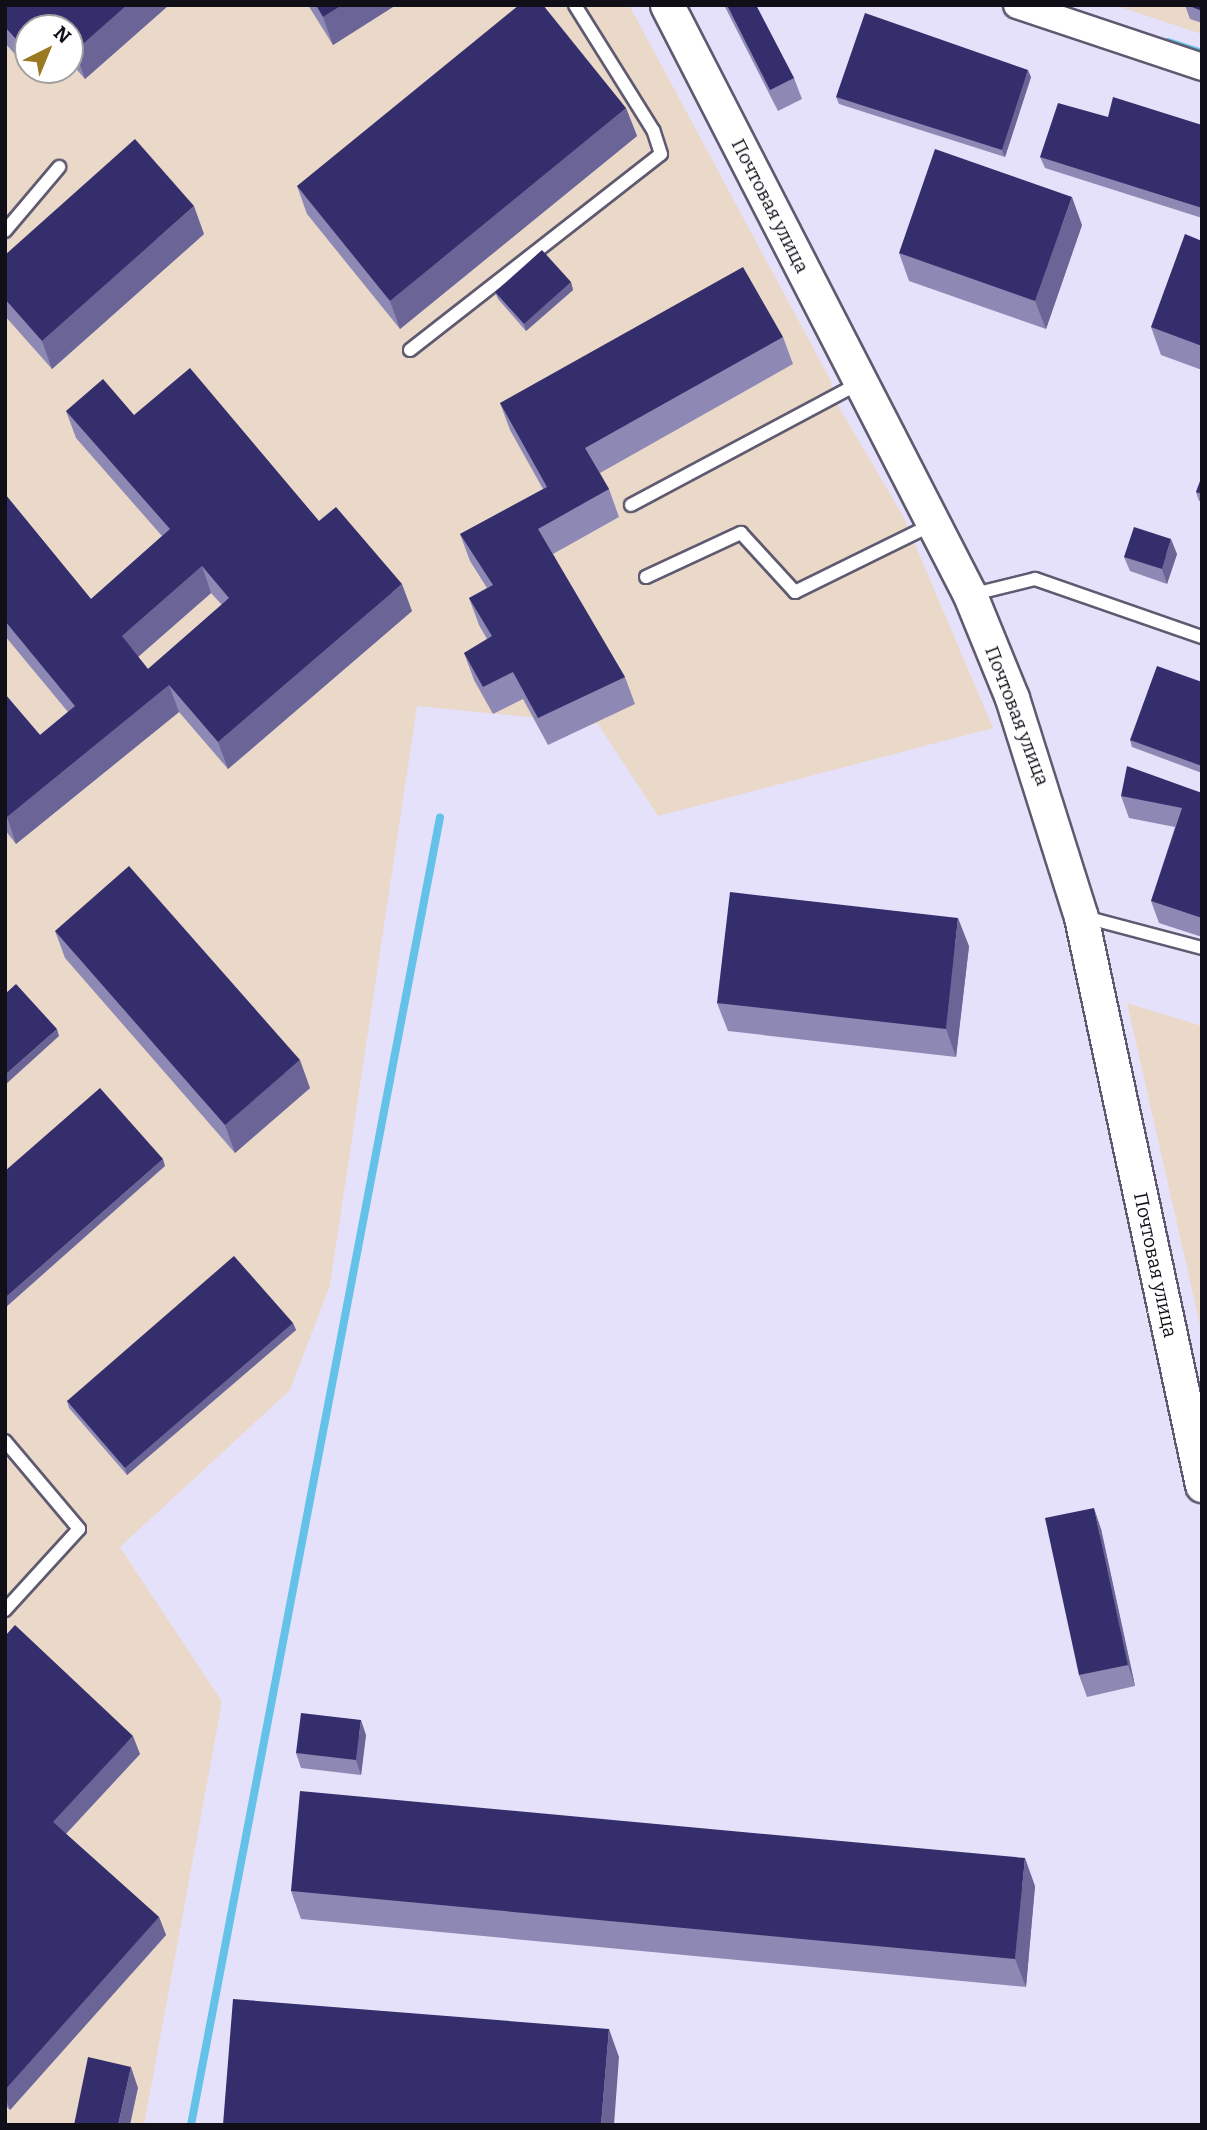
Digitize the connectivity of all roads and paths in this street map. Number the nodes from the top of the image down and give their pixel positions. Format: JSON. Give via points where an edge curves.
{"nodes":[{"id":1,"x":575,"y":5,"type":"edge"},
{"id":2,"x":667,"y":5,"type":"edge"},
{"id":3,"x":1017,"y":5,"type":"edge"},
{"id":4,"x":1202,"y":67,"type":"edge"},
{"id":5,"x":59,"y":167,"type":"dead end"},
{"id":6,"x":5,"y":230,"type":"edge"},
{"id":7,"x":410,"y":350,"type":"dead end"},
{"id":8,"x":861,"y":382,"type":"junction"},
{"id":9,"x":631,"y":505,"type":"dead end"},
{"id":10,"x":933,"y":523,"type":"junction"},
{"id":11,"x":646,"y":577,"type":"dead end"},
{"id":12,"x":970,"y":595,"type":"junction"},
{"id":13,"x":1202,"y":637,"type":"edge"},
{"id":14,"x":1081,"y":917,"type":"junction"},
{"id":15,"x":1202,"y":948,"type":"edge"},
{"id":16,"x":5,"y":1441,"type":"edge"},
{"id":17,"x":1202,"y":1485,"type":"edge"},
{"id":18,"x":5,"y":1610,"type":"edge"}],
"edges":[{"from":1,"to":7,"type":"lane","via":[[653,130],[661,154]]},
{"from":2,"to":8,"type":"street","name":"Почтовая улица"},
{"from":3,"to":4,"type":"street"},
{"from":5,"to":6,"type":"lane"},
{"from":8,"to":9,"type":"lane"},
{"from":8,"to":10,"type":"street","name":"Почтовая улица"},
{"from":10,"to":11,"type":"lane","via":[[795,592],[741,533]]},
{"from":10,"to":12,"type":"street","name":"Почтовая улица"},
{"from":12,"to":13,"type":"lane","via":[[1035,579]]},
{"from":12,"to":14,"type":"street","name":"Почтовая улица","via":[[1053,814]]},
{"from":14,"to":15,"type":"lane"},
{"from":14,"to":17,"type":"street","name":"Почтовая улица"},
{"from":16,"to":18,"type":"lane","via":[[79,1529]]}]}
